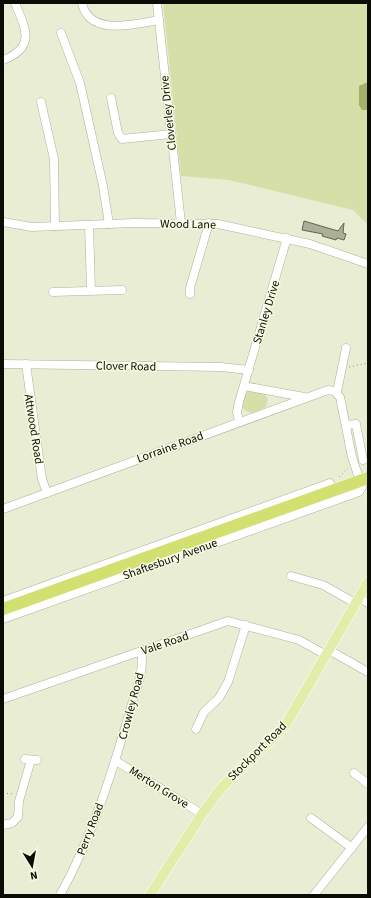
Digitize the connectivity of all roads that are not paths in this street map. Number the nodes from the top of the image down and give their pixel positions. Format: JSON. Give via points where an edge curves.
{"nodes":[{"id":1,"x":15,"y":3,"type":"edge"},
{"id":2,"x":82,"y":3,"type":"edge"},
{"id":3,"x":157,"y":3,"type":"edge"},
{"id":4,"x":159,"y":20,"type":"junction"},
{"id":5,"x":60,"y":33,"type":"dead end"},
{"id":6,"x":3,"y":60,"type":"edge"},
{"id":7,"x":111,"y":98,"type":"dead end"},
{"id":8,"x":41,"y":102,"type":"dead end"},
{"id":9,"x":170,"y":134,"type":"junction"},
{"id":10,"x":3,"y":222,"type":"edge"},
{"id":11,"x":181,"y":223,"type":"junction"},
{"id":12,"x":209,"y":223,"type":"junction"},
{"id":13,"x":109,"y":224,"type":"junction"},
{"id":14,"x":89,"y":225,"type":"junction"},
{"id":15,"x":54,"y":226,"type":"junction"},
{"id":16,"x":287,"y":238,"type":"junction"},
{"id":17,"x":368,"y":264,"type":"edge"},
{"id":18,"x":91,"y":290,"type":"junction"},
{"id":19,"x":122,"y":290,"type":"dead end"},
{"id":20,"x":53,"y":292,"type":"dead end"},
{"id":21,"x":190,"y":294,"type":"dead end"},
{"id":22,"x":346,"y":348,"type":"dead end"},
{"id":23,"x":3,"y":364,"type":"edge"},
{"id":24,"x":26,"y":364,"type":"junction"},
{"id":25,"x":249,"y":370,"type":"junction"},
{"id":26,"x":244,"y":386,"type":"junction"},
{"id":27,"x":337,"y":392,"type":"junction"},
{"id":28,"x":304,"y":397,"type":"junction"},
{"id":29,"x":239,"y":421,"type":"junction"},
{"id":30,"x":346,"y":425,"type":"junction"},
{"id":31,"x":366,"y":459,"type":"edge"},
{"id":32,"x":354,"y":464,"type":"junction"},
{"id":33,"x":364,"y":480,"type":"edge"},
{"id":34,"x":331,"y":490,"type":"junction"},
{"id":35,"x":46,"y":493,"type":"junction"},
{"id":36,"x":312,"y":494,"type":"junction"},
{"id":37,"x":3,"y":509,"type":"edge"},
{"id":38,"x":291,"y":576,"type":"dead end"},
{"id":39,"x":368,"y":582,"type":"edge"},
{"id":40,"x":3,"y":600,"type":"edge"},
{"id":41,"x":361,"y":601,"type":"edge"},
{"id":42,"x":3,"y":610,"type":"edge"},
{"id":43,"x":3,"y":619,"type":"edge"},
{"id":44,"x":246,"y":625,"type":"junction"},
{"id":45,"x":141,"y":651,"type":"junction"},
{"id":46,"x":328,"y":653,"type":"junction"},
{"id":47,"x":366,"y":671,"type":"dead end"},
{"id":48,"x":3,"y":699,"type":"edge"},
{"id":49,"x":196,"y":729,"type":"dead end"},
{"id":50,"x":31,"y":760,"type":"dead end"},
{"id":51,"x":116,"y":761,"type":"junction"},
{"id":52,"x":354,"y":773,"type":"dead end"},
{"id":53,"x":368,"y":784,"type":"edge"},
{"id":54,"x":202,"y":814,"type":"junction"},
{"id":55,"x":311,"y":818,"type":"dead end"},
{"id":56,"x":3,"y":825,"type":"edge"},
{"id":57,"x":367,"y":830,"type":"edge"},
{"id":58,"x":352,"y":848,"type":"junction"},
{"id":59,"x":316,"y":894,"type":"edge"},
{"id":60,"x":60,"y":895,"type":"edge"},
{"id":61,"x":150,"y":895,"type":"edge"}],
"edges":[{"from":1,"to":6,"type":"street","via":[[27,33],[26,40],[11,57]]},
{"from":2,"to":4,"type":"street","via":[[90,17],[104,25]]},
{"from":3,"to":4,"type":"street","name":"Cloverley Drive"},
{"from":4,"to":9,"type":"street","name":"Cloverley Drive"},
{"from":5,"to":13,"type":"street","via":[[80,82]]},
{"from":7,"to":9,"type":"street","via":[[118,133],[122,139]]},
{"from":8,"to":15,"type":"street","via":[[54,159]]},
{"from":9,"to":11,"type":"street","name":"Cloverley Drive"},
{"from":10,"to":15,"type":"street","name":"Wood Lane","via":[[26,226]]},
{"from":11,"to":12,"type":"street","name":"Wood Lane"},
{"from":11,"to":13,"type":"street","name":"Wood Lane"},
{"from":12,"to":16,"type":"street","name":"Wood Lane"},
{"from":12,"to":21,"type":"street"},
{"from":13,"to":14,"type":"street","name":"Wood Lane"},
{"from":14,"to":15,"type":"street","name":"Wood Lane"},
{"from":14,"to":18,"type":"street"},
{"from":16,"to":17,"type":"street","name":"Wood Lane"},
{"from":16,"to":25,"type":"street","name":"Stanley Drive"},
{"from":18,"to":19,"type":"street"},
{"from":18,"to":20,"type":"street"},
{"from":22,"to":27,"type":"street"},
{"from":23,"to":24,"type":"street","name":"Clover Road"},
{"from":24,"to":25,"type":"street","name":"Clover Road","via":[[221,367]]},
{"from":24,"to":35,"type":"street","name":"Attwood Road"},
{"from":25,"to":26,"type":"street","name":"Stanley Drive"},
{"from":26,"to":28,"type":"street"},
{"from":26,"to":29,"type":"street","name":"Stanley Drive","via":[[238,408]]},
{"from":27,"to":28,"type":"street","name":"Lorraine Road","via":[[325,390]]},
{"from":27,"to":30,"type":"street","via":[[341,399]]},
{"from":28,"to":29,"type":"street","name":"Lorraine Road"},
{"from":29,"to":35,"type":"street","name":"Lorraine Road"},
{"from":30,"to":31,"type":"street","via":[[356,424]]},
{"from":30,"to":32,"type":"street"},
{"from":31,"to":32,"type":"street"},
{"from":32,"to":33,"type":"street"},
{"from":33,"to":34,"type":"highway","name":"Shaftesbury Avenue"},
{"from":34,"to":36,"type":"highway","name":"Shaftesbury Avenue"},
{"from":34,"to":43,"type":"street","name":"Shaftesbury Avenue"},
{"from":35,"to":37,"type":"street","name":"Lorraine Road"},
{"from":36,"to":40,"type":"street","name":"Shaftesbury Avenue"},
{"from":36,"to":42,"type":"highway","name":"Shaftesbury Avenue"},
{"from":38,"to":41,"type":"street","via":[[323,585]]},
{"from":39,"to":41,"type":"main road","name":"Stockport Road"},
{"from":41,"to":46,"type":"main road","name":"Stockport Road"},
{"from":44,"to":45,"type":"street","name":"Vale Road","via":[[228,621]]},
{"from":44,"to":46,"type":"street","name":"Vale Road","via":[[299,640]]},
{"from":44,"to":49,"type":"street","via":[[228,682],[219,698],[204,712]]},
{"from":45,"to":48,"type":"street","name":"Vale Road"},
{"from":45,"to":51,"type":"street","name":"Crowley Road","via":[[141,672]]},
{"from":46,"to":47,"type":"street","name":"Vale Road"},
{"from":46,"to":54,"type":"main road","name":"Stockport Road","via":[[281,731],[233,775]]},
{"from":50,"to":56,"type":"street","via":[[17,819]]},
{"from":51,"to":54,"type":"street","name":"Merton Grove"},
{"from":51,"to":60,"type":"street","name":"Perry Road","via":[[75,866]]},
{"from":52,"to":53,"type":"street"},
{"from":54,"to":61,"type":"main road","name":"Stockport Road"},
{"from":55,"to":58,"type":"street"},
{"from":57,"to":58,"type":"street"},
{"from":58,"to":59,"type":"street"}]}
